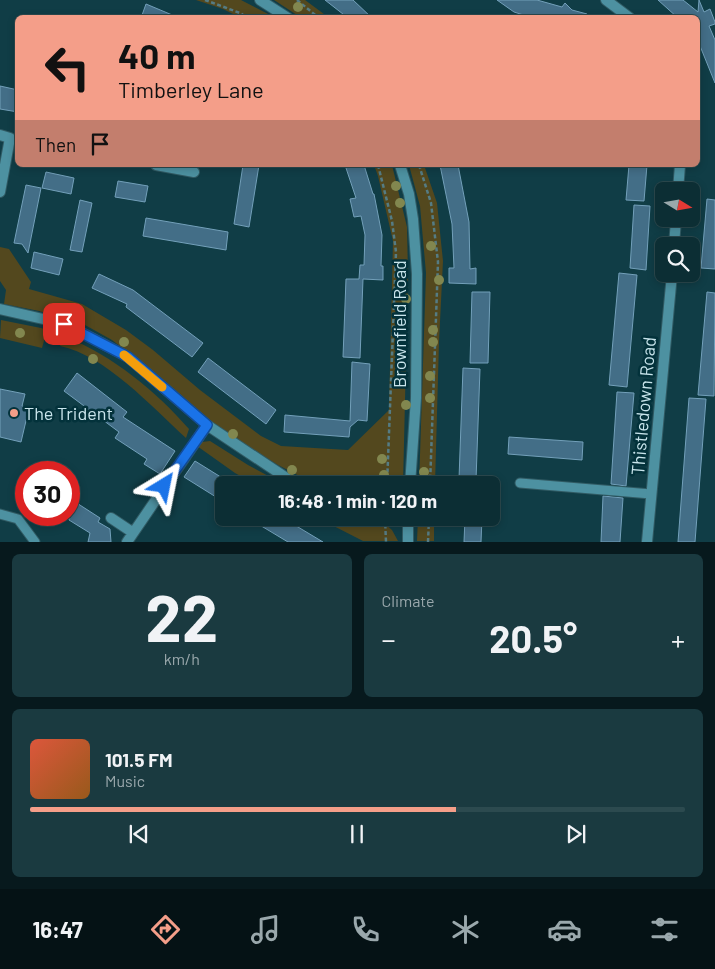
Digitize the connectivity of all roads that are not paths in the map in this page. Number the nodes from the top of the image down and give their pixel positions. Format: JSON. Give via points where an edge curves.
{"nodes":[{"id":1,"x":260,"y":0,"type":"edge"},
{"id":2,"x":606,"y":0,"type":"edge"},
{"id":3,"x":283,"y":15,"type":"edge"},
{"id":4,"x":626,"y":15,"type":"edge"},
{"id":5,"x":9,"y":137,"type":"edge"},
{"id":6,"x":167,"y":167,"type":"edge"},
{"id":7,"x":401,"y":167,"type":"edge"},
{"id":8,"x":680,"y":167,"type":"edge"},
{"id":9,"x":194,"y":172,"type":"dead end"},
{"id":10,"x":679,"y":182,"type":"edge"},
{"id":11,"x":0,"y":192,"type":"edge"},
{"id":12,"x":671,"y":282,"type":"edge"},
{"id":13,"x":0,"y":309,"type":"edge"},
{"id":14,"x":207,"y":425,"type":"junction"},
{"id":15,"x":283,"y":476,"type":"edge"},
{"id":16,"x":411,"y":476,"type":"edge"},
{"id":17,"x":520,"y":483,"type":"dead end"},
{"id":18,"x":651,"y":494,"type":"junction"},
{"id":19,"x":0,"y":514,"type":"edge"},
{"id":20,"x":111,"y":518,"type":"dead end"},
{"id":21,"x":408,"y":526,"type":"edge"},
{"id":22,"x":132,"y":532,"type":"junction"},
{"id":23,"x":35,"y":542,"type":"edge"},
{"id":24,"x":127,"y":542,"type":"edge"},
{"id":25,"x":408,"y":542,"type":"edge"},
{"id":26,"x":647,"y":542,"type":"edge"}],
"edges":[{"from":1,"to":3,"type":"street"},
{"from":2,"to":4,"type":"street"},
{"from":5,"to":11,"type":"street"},
{"from":6,"to":9,"type":"street"},
{"from":7,"to":16,"type":"street","name":"Brownfield Road","via":[[413,219],[417,274],[416,398]]},
{"from":8,"to":10,"type":"street"},
{"from":12,"to":18,"type":"street","name":"Thistledown Road"},
{"from":13,"to":14,"type":"street","via":[[64,324],[128,357]]},
{"from":14,"to":15,"type":"street"},
{"from":14,"to":22,"type":"street"},
{"from":17,"to":18,"type":"lane"},
{"from":18,"to":26,"type":"street","name":"Thistledown Road"},
{"from":19,"to":23,"type":"lane","via":[[18,519]]},
{"from":20,"to":22,"type":"street"},
{"from":21,"to":25,"type":"street"},
{"from":22,"to":24,"type":"street"}]}
